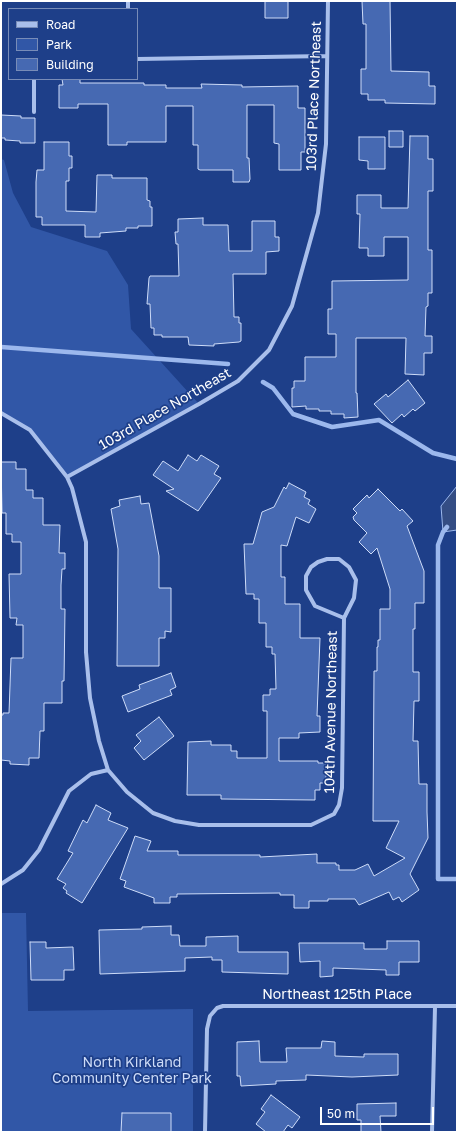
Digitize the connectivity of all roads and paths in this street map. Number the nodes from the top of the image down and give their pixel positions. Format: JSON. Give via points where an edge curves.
{"nodes":[{"id":1,"x":328,"y":1,"type":"edge"},
{"id":2,"x":327,"y":56,"type":"junction"},
{"id":3,"x":138,"y":59,"type":"edge"},
{"id":4,"x":34,"y":80,"type":"edge"},
{"id":5,"x":34,"y":112,"type":"dead end"},
{"id":6,"x":1,"y":413,"type":"edge"},
{"id":7,"x":67,"y":477,"type":"junction"},
{"id":8,"x":344,"y":618,"type":"junction"},
{"id":9,"x":108,"y":770,"type":"junction"},
{"id":10,"x":1,"y":884,"type":"edge"},
{"id":11,"x":457,"y":1006,"type":"edge"},
{"id":12,"x":435,"y":1007,"type":"junction"},
{"id":13,"x":204,"y":1132,"type":"edge"},
{"id":14,"x":432,"y":1132,"type":"edge"}],
"edges":[{"from":1,"to":2,"type":"street","name":"103rd Place Northeast"},
{"from":2,"to":3,"type":"street"},
{"from":2,"to":7,"type":"street","name":"103rd Place Northeast","via":[[326,144],[318,213],[292,306],[269,350],[238,381]]},
{"from":4,"to":5,"type":"street"},
{"from":6,"to":7,"type":"street","via":[[30,430]]},
{"from":7,"to":9,"type":"street","via":[[86,542],[86,652],[90,698]]},
{"from":8,"to":8,"type":"street","name":"104th Avenue Northeast","via":[[354,598],[356,580],[349,567],[339,559],[318,562],[311,567],[306,576],[306,590],[315,606]]},
{"from":8,"to":9,"type":"street","name":"104th Avenue Northeast","via":[[342,788],[339,805],[334,814],[311,825],[199,825],[175,821],[154,813],[127,792]]},
{"from":9,"to":10,"type":"street","via":[[91,774],[69,791],[39,850],[23,870]]},
{"from":11,"to":12,"type":"street","name":"Northeast 125th Place"},
{"from":12,"to":13,"type":"street","name":"Northeast 125th Place","via":[[217,1008],[210,1016],[207,1029]]},
{"from":12,"to":14,"type":"street"}]}
